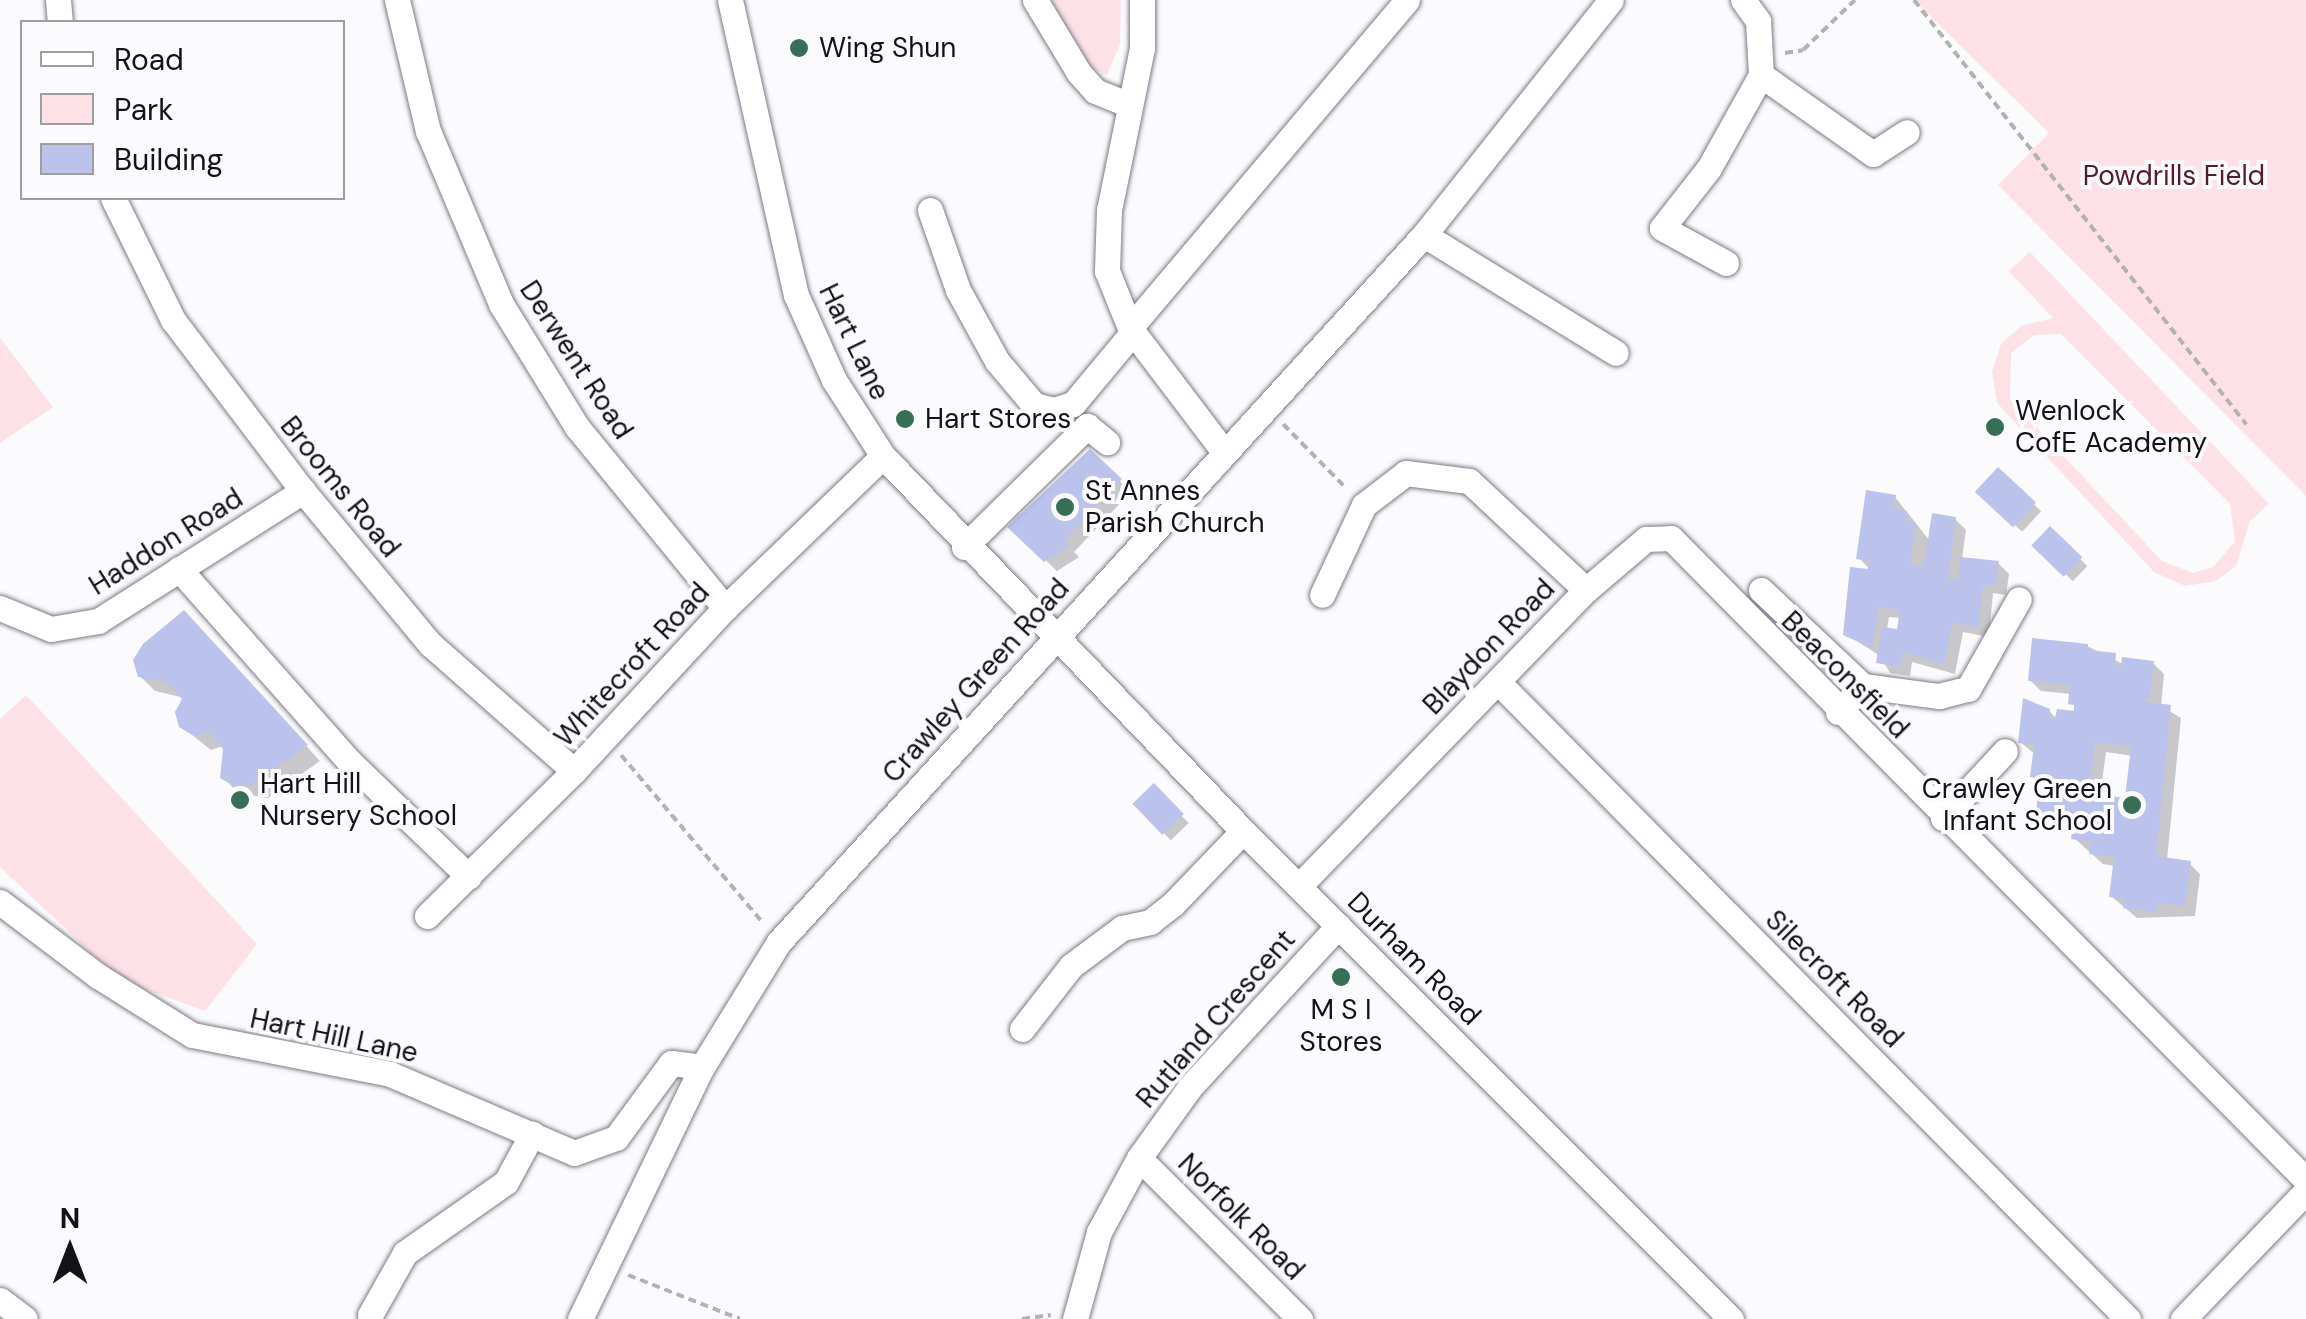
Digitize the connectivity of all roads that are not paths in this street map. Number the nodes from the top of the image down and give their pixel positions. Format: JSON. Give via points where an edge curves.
{"nodes":[{"id":1,"x":397,"y":0,"type":"edge"},
{"id":2,"x":730,"y":0,"type":"edge"},
{"id":3,"x":1036,"y":0,"type":"edge"},
{"id":4,"x":1142,"y":0,"type":"edge"},
{"id":5,"x":1407,"y":0,"type":"edge"},
{"id":6,"x":1611,"y":0,"type":"edge"},
{"id":7,"x":1743,"y":0,"type":"edge"},
{"id":8,"x":1763,"y":66,"type":"junction"},
{"id":9,"x":1127,"y":104,"type":"junction"},
{"id":10,"x":1907,"y":132,"type":"dead end"},
{"id":11,"x":114,"y":200,"type":"edge"},
{"id":12,"x":930,"y":210,"type":"dead end"},
{"id":13,"x":1424,"y":235,"type":"junction"},
{"id":14,"x":1726,"y":263,"type":"dead end"},
{"id":15,"x":1132,"y":330,"type":"junction"},
{"id":16,"x":1616,"y":353,"type":"dead end"},
{"id":17,"x":1107,"y":442,"type":"dead end"},
{"id":18,"x":1224,"y":452,"type":"junction"},
{"id":19,"x":883,"y":456,"type":"junction"},
{"id":20,"x":303,"y":491,"type":"junction"},
{"id":21,"x":964,"y":547,"type":"junction"},
{"id":22,"x":179,"y":570,"type":"junction"},
{"id":23,"x":1586,"y":590,"type":"junction"},
{"id":24,"x":1761,"y":590,"type":"dead end"},
{"id":25,"x":1322,"y":595,"type":"dead end"},
{"id":26,"x":2019,"y":599,"type":"dead end"},
{"id":27,"x":0,"y":608,"type":"edge"},
{"id":28,"x":724,"y":608,"type":"junction"},
{"id":29,"x":1057,"y":640,"type":"junction"},
{"id":30,"x":1498,"y":682,"type":"junction"},
{"id":31,"x":1863,"y":686,"type":"junction"},
{"id":32,"x":1838,"y":712,"type":"junction"},
{"id":33,"x":2005,"y":751,"type":"dead end"},
{"id":34,"x":574,"y":771,"type":"junction"},
{"id":35,"x":1943,"y":818,"type":"junction"},
{"id":36,"x":1243,"y":831,"type":"junction"},
{"id":37,"x":469,"y":878,"type":"junction"},
{"id":38,"x":1299,"y":886,"type":"junction"},
{"id":39,"x":0,"y":902,"type":"edge"},
{"id":40,"x":427,"y":916,"type":"dead end"},
{"id":41,"x":1338,"y":926,"type":"junction"},
{"id":42,"x":1022,"y":1029,"type":"dead end"},
{"id":43,"x":702,"y":1067,"type":"junction"},
{"id":44,"x":532,"y":1134,"type":"junction"},
{"id":45,"x":1139,"y":1158,"type":"junction"},
{"id":46,"x":2306,"y":1180,"type":"edge"},
{"id":47,"x":2306,"y":1190,"type":"edge"},
{"id":48,"x":0,"y":1300,"type":"edge"},
{"id":49,"x":370,"y":1315,"type":"dead end"},
{"id":50,"x":25,"y":1319,"type":"edge"},
{"id":51,"x":580,"y":1319,"type":"edge"},
{"id":52,"x":1075,"y":1319,"type":"edge"},
{"id":53,"x":1300,"y":1319,"type":"edge"},
{"id":54,"x":1730,"y":1319,"type":"edge"},
{"id":55,"x":2128,"y":1319,"type":"edge"},
{"id":56,"x":2183,"y":1319,"type":"edge"}],
"edges":[{"from":1,"to":28,"type":"street","name":"Derwent Road","via":[[428,131],[501,304],[577,426]]},
{"from":2,"to":19,"type":"street","name":"Hart Lane","via":[[796,296],[834,380]]},
{"from":3,"to":9,"type":"street","via":[[1079,74],[1095,91]]},
{"from":4,"to":9,"type":"street","via":[[1142,48]]},
{"from":5,"to":15,"type":"street"},
{"from":6,"to":13,"type":"street","name":"Crawley Green Road"},
{"from":7,"to":8,"type":"street","via":[[1758,21]]},
{"from":8,"to":10,"type":"street","via":[[1873,154]]},
{"from":8,"to":14,"type":"street","via":[[1709,168],[1662,228]]},
{"from":9,"to":15,"type":"street","via":[[1109,210],[1108,271]]},
{"from":11,"to":20,"type":"street","name":"Brooms Road","via":[[173,320]]},
{"from":12,"to":15,"type":"street","via":[[958,290],[997,361],[1034,405],[1054,410],[1073,404]]},
{"from":13,"to":16,"type":"street"},
{"from":13,"to":18,"type":"street","name":"Crawley Green Road"},
{"from":15,"to":18,"type":"street"},
{"from":17,"to":21,"type":"street","via":[[1087,426]]},
{"from":18,"to":29,"type":"street","name":"Crawley Green Road"},
{"from":19,"to":21,"type":"street","name":"Hart Lane"},
{"from":19,"to":28,"type":"street","name":"Whitecroft Road"},
{"from":20,"to":22,"type":"street","name":"Haddon Road"},
{"from":20,"to":34,"type":"street","name":"Brooms Road","via":[[430,644]]},
{"from":21,"to":29,"type":"street","name":"Hart Lane"},
{"from":22,"to":27,"type":"street","name":"Haddon Road","via":[[98,621],[51,629]]},
{"from":22,"to":37,"type":"street","via":[[350,762]]},
{"from":23,"to":25,"type":"street","name":"Blaydon Road","via":[[1469,481],[1406,472],[1364,505]]},
{"from":23,"to":30,"type":"street","name":"Blaydon Road"},
{"from":23,"to":32,"type":"street","name":"Beaconsfield","via":[[1646,538],[1670,538]]},
{"from":24,"to":31,"type":"street"},
{"from":26,"to":31,"type":"street","via":[[1968,690],[1939,696]]},
{"from":28,"to":34,"type":"street","name":"Whitecroft Road"},
{"from":29,"to":36,"type":"street","name":"Durham Road"},
{"from":29,"to":43,"type":"street","name":"Crawley Green Road","via":[[780,942]]},
{"from":30,"to":38,"type":"street","name":"Blaydon Road"},
{"from":30,"to":55,"type":"street","name":"Silecroft Road"},
{"from":31,"to":32,"type":"street"},
{"from":32,"to":35,"type":"street","name":"Beaconsfield"},
{"from":33,"to":35,"type":"street"},
{"from":34,"to":37,"type":"street","name":"Whitecroft Road"},
{"from":35,"to":46,"type":"street","name":"Beaconsfield"},
{"from":36,"to":38,"type":"street","name":"Durham Road"},
{"from":36,"to":42,"type":"street","via":[[1161,913],[1122,928],[1071,966]]},
{"from":37,"to":40,"type":"street","name":"Whitecroft Road"},
{"from":38,"to":41,"type":"street","name":"Durham Road"},
{"from":39,"to":44,"type":"street","name":"Hart Hill Lane","via":[[98,976],[192,1035],[390,1074]]},
{"from":41,"to":45,"type":"street","name":"Rutland Crescent","via":[[1190,1087]]},
{"from":41,"to":54,"type":"street","name":"Durham Road"},
{"from":43,"to":44,"type":"street","name":"Hart Hill Lane","via":[[670,1063],[616,1138],[590,1152],[574,1154]]},
{"from":43,"to":51,"type":"street","name":"Crawley Green Road"},
{"from":44,"to":49,"type":"street","via":[[506,1182],[405,1253]]},
{"from":45,"to":52,"type":"street","name":"Rutland Crescent","via":[[1099,1232]]},
{"from":45,"to":53,"type":"street","name":"Norfolk Road"},
{"from":47,"to":56,"type":"street"},
{"from":48,"to":50,"type":"street"}]}
